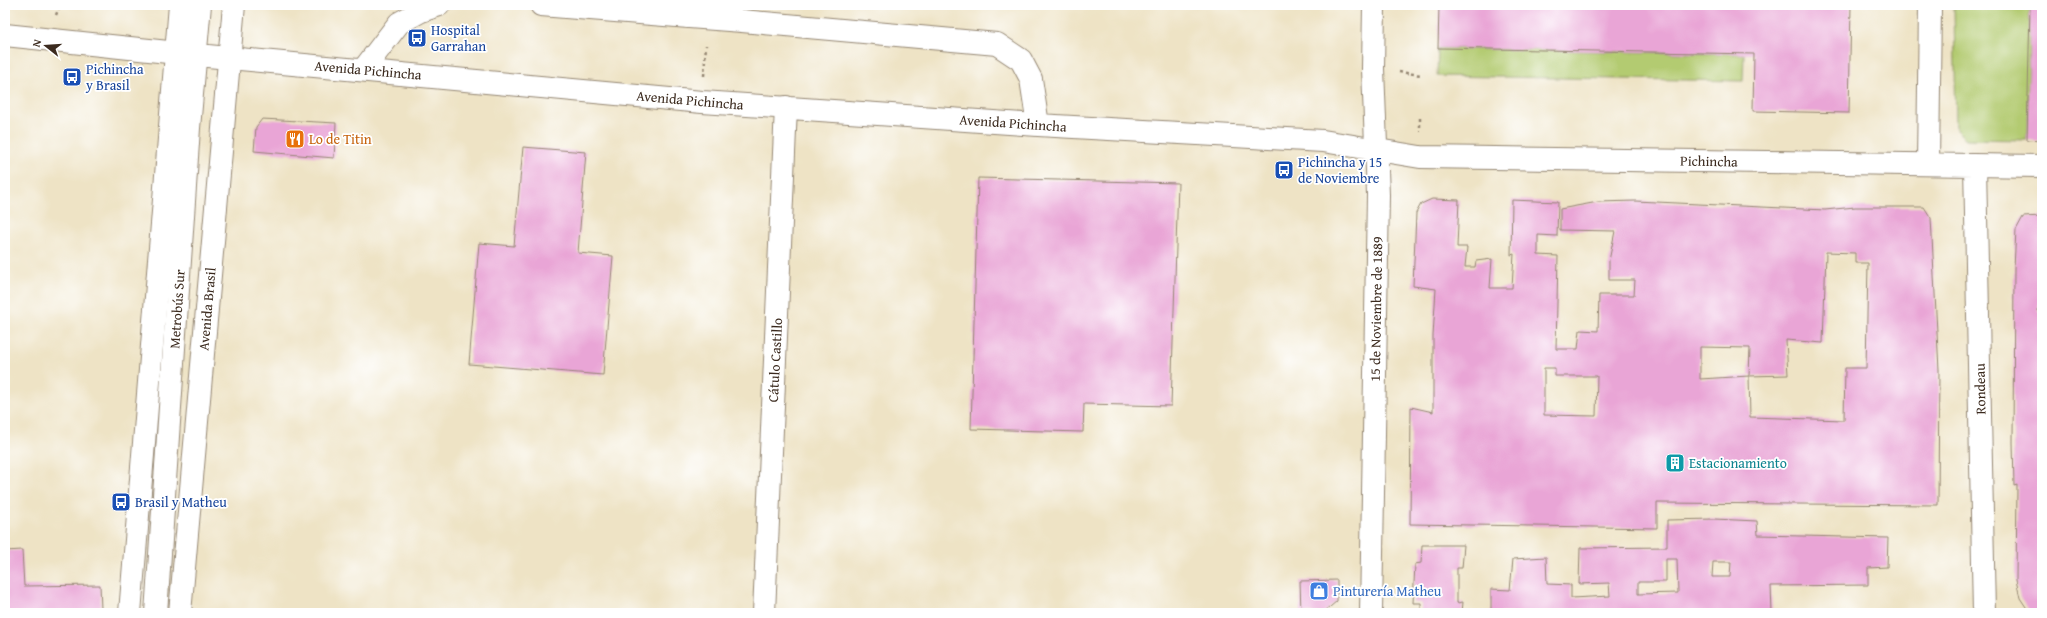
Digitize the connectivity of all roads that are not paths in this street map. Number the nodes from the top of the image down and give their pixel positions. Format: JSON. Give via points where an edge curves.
{"nodes":[{"id":1,"x":180,"y":5,"type":"edge"},
{"id":2,"x":200,"y":5,"type":"edge"},
{"id":3,"x":234,"y":5,"type":"edge"},
{"id":4,"x":439,"y":5,"type":"edge"},
{"id":5,"x":541,"y":5,"type":"edge"},
{"id":6,"x":1374,"y":5,"type":"edge"},
{"id":7,"x":1930,"y":5,"type":"edge"},
{"id":8,"x":5,"y":35,"type":"edge"},
{"id":9,"x":187,"y":54,"type":"junction"},
{"id":10,"x":229,"y":57,"type":"junction"},
{"id":11,"x":363,"y":70,"type":"junction"},
{"id":12,"x":786,"y":108,"type":"junction"},
{"id":13,"x":1038,"y":125,"type":"junction"},
{"id":14,"x":1377,"y":150,"type":"junction"},
{"id":15,"x":1928,"y":164,"type":"junction"},
{"id":16,"x":1975,"y":165,"type":"junction"},
{"id":17,"x":2042,"y":166,"type":"edge"},
{"id":18,"x":130,"y":613,"type":"edge"},
{"id":19,"x":156,"y":613,"type":"edge"},
{"id":20,"x":180,"y":613,"type":"edge"},
{"id":21,"x":764,"y":613,"type":"edge"},
{"id":22,"x":1371,"y":613,"type":"edge"},
{"id":23,"x":1984,"y":613,"type":"edge"}],
"edges":[{"from":1,"to":9,"type":"street"},
{"from":2,"to":9,"type":"street","name":"Metrobús Sur"},
{"from":3,"to":10,"type":"street","name":"Avenida Brasil"},
{"from":4,"to":11,"type":"street","via":[[421,11],[399,24]]},
{"from":5,"to":13,"type":"street","bridge":true,"via":[[997,44],[1021,60],[1031,79]]},
{"from":6,"to":14,"type":"street","name":"15 de Noviembre de 1889","via":[[1373,69]]},
{"from":7,"to":15,"type":"street"},
{"from":8,"to":9,"type":"street","name":"Avenida Pichincha"},
{"from":9,"to":10,"type":"street","name":"Avenida Pichincha"},
{"from":9,"to":18,"type":"street"},
{"from":9,"to":19,"type":"street","name":"Metrobús Sur","via":[[189,136]]},
{"from":10,"to":11,"type":"street","name":"Avenida Pichincha"},
{"from":10,"to":20,"type":"street","name":"Avenida Brasil"},
{"from":11,"to":12,"type":"street","name":"Avenida Pichincha"},
{"from":12,"to":13,"type":"street","name":"Avenida Pichincha"},
{"from":12,"to":21,"type":"street","name":"Cátulo Castillo"},
{"from":13,"to":14,"type":"street","name":"Avenida Pichincha","via":[[1287,138]]},
{"from":14,"to":15,"type":"street","name":"Pichincha","via":[[1420,157]]},
{"from":14,"to":22,"type":"street","name":"15 de Noviembre de 1889"},
{"from":15,"to":16,"type":"street","name":"Pichincha"},
{"from":16,"to":17,"type":"street","name":"Pichincha"},
{"from":16,"to":23,"type":"street","name":"Rondeau"}]}
